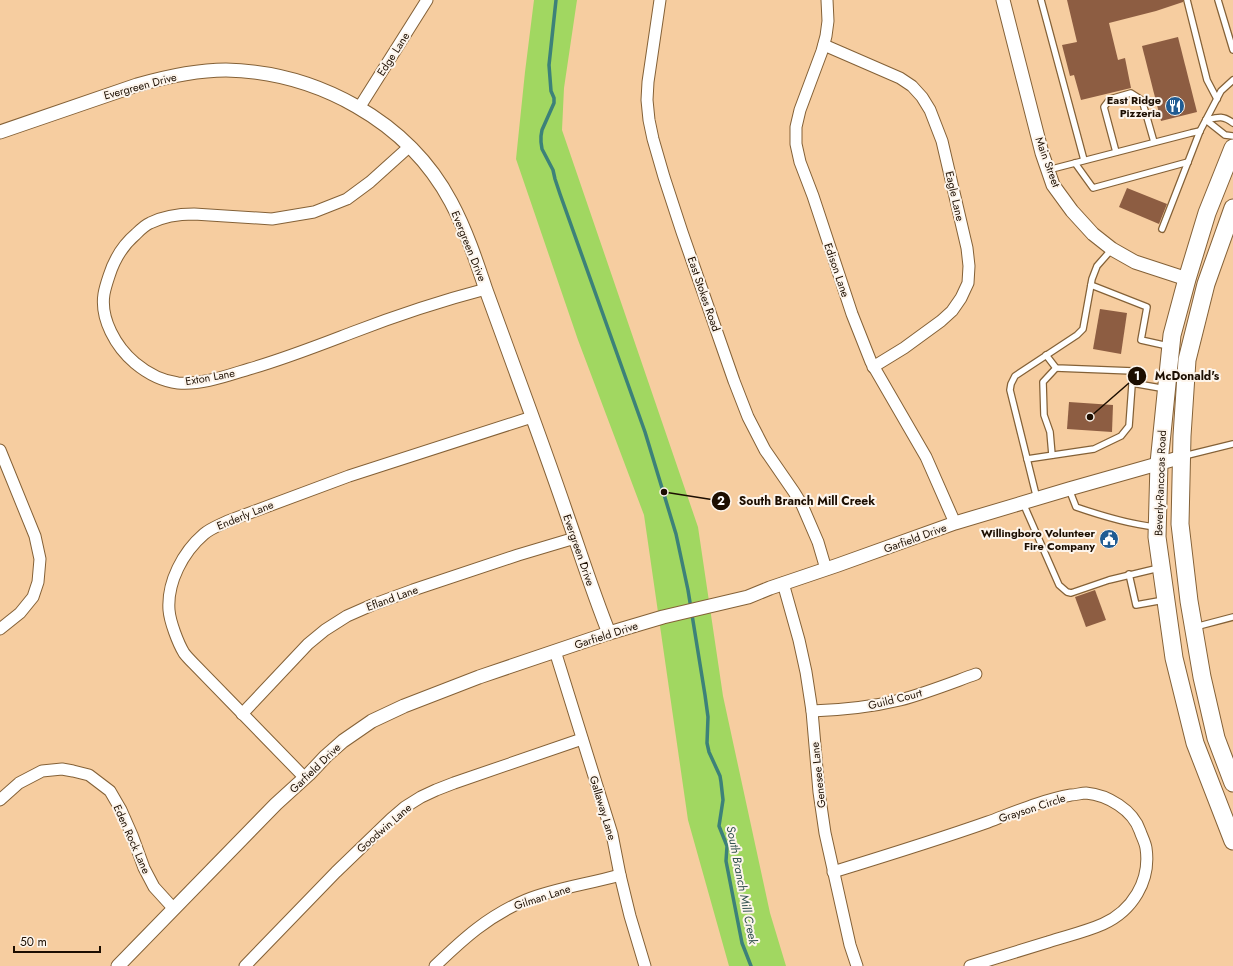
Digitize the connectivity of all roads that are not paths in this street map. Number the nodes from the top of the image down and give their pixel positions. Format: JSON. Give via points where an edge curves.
{"nodes":[{"id":1,"x":428,"y":0,"type":"edge"},
{"id":2,"x":660,"y":0,"type":"edge"},
{"id":3,"x":827,"y":0,"type":"edge"},
{"id":4,"x":1041,"y":0,"type":"edge"},
{"id":5,"x":1187,"y":0,"type":"edge"},
{"id":6,"x":1218,"y":0,"type":"edge"},
{"id":7,"x":1005,"y":2,"type":"edge"},
{"id":8,"x":824,"y":45,"type":"junction"},
{"id":9,"x":1233,"y":50,"type":"edge"},
{"id":10,"x":1233,"y":80,"type":"edge"},
{"id":11,"x":1216,"y":99,"type":"junction"},
{"id":12,"x":359,"y":108,"type":"junction"},
{"id":13,"x":1206,"y":120,"type":"junction"},
{"id":14,"x":1233,"y":123,"type":"edge"},
{"id":15,"x":1200,"y":131,"type":"junction"},
{"id":16,"x":0,"y":132,"type":"edge"},
{"id":17,"x":1233,"y":136,"type":"edge"},
{"id":18,"x":1154,"y":142,"type":"junction"},
{"id":19,"x":410,"y":146,"type":"junction"},
{"id":20,"x":1233,"y":148,"type":"edge"},
{"id":21,"x":1116,"y":152,"type":"junction"},
{"id":22,"x":1084,"y":160,"type":"junction"},
{"id":23,"x":1188,"y":162,"type":"junction"},
{"id":24,"x":1075,"y":163,"type":"junction"},
{"id":25,"x":1048,"y":170,"type":"junction"},
{"id":26,"x":1233,"y":208,"type":"edge"},
{"id":27,"x":1162,"y":229,"type":"dead end"},
{"id":28,"x":1112,"y":249,"type":"junction"},
{"id":29,"x":1186,"y":279,"type":"junction"},
{"id":30,"x":1091,"y":285,"type":"junction"},
{"id":31,"x":486,"y":289,"type":"junction"},
{"id":32,"x":1170,"y":347,"type":"junction"},
{"id":33,"x":1046,"y":356,"type":"junction"},
{"id":34,"x":873,"y":367,"type":"junction"},
{"id":35,"x":1056,"y":368,"type":"junction"},
{"id":36,"x":1132,"y":383,"type":"junction"},
{"id":37,"x":1166,"y":389,"type":"junction"},
{"id":38,"x":532,"y":417,"type":"junction"},
{"id":39,"x":1233,"y":444,"type":"edge"},
{"id":40,"x":0,"y":450,"type":"edge"},
{"id":41,"x":1052,"y":455,"type":"junction"},
{"id":42,"x":1182,"y":457,"type":"junction"},
{"id":43,"x":1027,"y":459,"type":"junction"},
{"id":44,"x":1159,"y":463,"type":"junction"},
{"id":45,"x":11,"y":476,"type":"junction"},
{"id":46,"x":0,"y":481,"type":"edge"},
{"id":47,"x":1069,"y":489,"type":"junction"},
{"id":48,"x":1037,"y":499,"type":"junction"},
{"id":49,"x":1023,"y":503,"type":"junction"},
{"id":50,"x":955,"y":523,"type":"junction"},
{"id":51,"x":1157,"y":527,"type":"junction"},
{"id":52,"x":575,"y":538,"type":"junction"},
{"id":53,"x":1161,"y":567,"type":"junction"},
{"id":54,"x":826,"y":569,"type":"junction"},
{"id":55,"x":1129,"y":574,"type":"junction"},
{"id":56,"x":783,"y":583,"type":"junction"},
{"id":57,"x":1166,"y":600,"type":"junction"},
{"id":58,"x":1233,"y":617,"type":"edge"},
{"id":59,"x":1193,"y":627,"type":"junction"},
{"id":60,"x":0,"y":629,"type":"edge"},
{"id":61,"x":609,"y":633,"type":"junction"},
{"id":62,"x":555,"y":651,"type":"junction"},
{"id":63,"x":976,"y":674,"type":"dead end"},
{"id":64,"x":812,"y":711,"type":"junction"},
{"id":65,"x":242,"y":714,"type":"junction"},
{"id":66,"x":582,"y":739,"type":"junction"},
{"id":67,"x":1218,"y":765,"type":"junction"},
{"id":68,"x":305,"y":778,"type":"junction"},
{"id":69,"x":1233,"y":783,"type":"edge"},
{"id":70,"x":0,"y":800,"type":"edge"},
{"id":71,"x":1233,"y":841,"type":"edge"},
{"id":72,"x":833,"y":872,"type":"junction"},
{"id":73,"x":620,"y":876,"type":"junction"},
{"id":74,"x":174,"y":909,"type":"junction"},
{"id":75,"x":118,"y":966,"type":"edge"},
{"id":76,"x":245,"y":966,"type":"edge"},
{"id":77,"x":435,"y":966,"type":"edge"},
{"id":78,"x":645,"y":966,"type":"edge"},
{"id":79,"x":857,"y":966,"type":"edge"},
{"id":80,"x":970,"y":966,"type":"edge"}],
"edges":[{"from":1,"to":12,"type":"street","name":"Edge Lane"},
{"from":2,"to":54,"type":"street","name":"East Stokes Road","via":[[647,100],[653,139],[664,177],[748,417],[765,450],[802,505]]},
{"from":3,"to":8,"type":"street","name":"Edison Lane","via":[[828,21]]},
{"from":4,"to":22,"type":"lane"},
{"from":5,"to":11,"type":"lane","via":[[1207,80]]},
{"from":6,"to":9,"type":"lane"},
{"from":7,"to":25,"type":"street","name":"Main Street"},
{"from":8,"to":34,"type":"street","name":"Edison Lane","via":[[800,110],[796,144],[852,314]]},
{"from":8,"to":34,"type":"street","name":"Eagle Lane","via":[[900,78],[922,97],[942,140],[967,248],[968,283],[952,311],[904,348]]},
{"from":10,"to":11,"type":"lane"},
{"from":11,"to":13,"type":"lane"},
{"from":12,"to":16,"type":"street","name":"Evergreen Drive","via":[[290,79],[246,71],[210,71],[159,78]]},
{"from":12,"to":19,"type":"street","name":"Evergreen Drive","via":[[392,130]]},
{"from":13,"to":14,"type":"lane","via":[[1219,117]]},
{"from":13,"to":15,"type":"lane"},
{"from":13,"to":17,"type":"lane","via":[[1225,135]]},
{"from":15,"to":18,"type":"lane"},
{"from":15,"to":23,"type":"lane"},
{"from":18,"to":21,"type":"lane"},
{"from":18,"to":21,"type":"lane","via":[[1142,100],[1131,93],[1110,99],[1104,107]]},
{"from":19,"to":31,"type":"street","name":"Evergreen Drive","via":[[451,201],[470,242]]},
{"from":19,"to":31,"type":"street","name":"Exton Lane","via":[[347,199],[314,212],[272,219],[183,214],[148,223],[128,240],[112,265],[104,294],[104,308],[113,335],[129,358],[151,374],[177,383],[191,383],[221,378],[269,363],[436,303]]},
{"from":20,"to":29,"type":"main road","name":"Beverly-Rancocas Road","via":[[1207,213]]},
{"from":21,"to":22,"type":"lane"},
{"from":22,"to":24,"type":"lane"},
{"from":23,"to":24,"type":"lane","via":[[1093,188]]},
{"from":23,"to":27,"type":"lane"},
{"from":24,"to":25,"type":"lane"},
{"from":25,"to":28,"type":"street","name":"Main Street","via":[[1053,185],[1072,211],[1093,234]]},
{"from":26,"to":42,"type":"main road","name":"Beverly-Rancocas Road","via":[[1206,284],[1187,360]]},
{"from":28,"to":29,"type":"street","name":"Main Street","via":[[1135,262]]},
{"from":28,"to":30,"type":"lane","via":[[1097,266]]},
{"from":29,"to":32,"type":"main road","name":"Beverly-Rancocas Road"},
{"from":30,"to":32,"type":"lane","via":[[1147,307],[1141,340]]},
{"from":30,"to":33,"type":"lane","via":[[1083,329]]},
{"from":31,"to":38,"type":"street","name":"Evergreen Drive"},
{"from":32,"to":37,"type":"main road","name":"Beverly-Rancocas Road"},
{"from":33,"to":35,"type":"lane"},
{"from":33,"to":43,"type":"lane","via":[[1015,376],[1011,384],[1010,390]]},
{"from":34,"to":50,"type":"street","name":"Edison Lane","via":[[926,457]]},
{"from":35,"to":36,"type":"lane","via":[[1133,371]]},
{"from":35,"to":41,"type":"lane","via":[[1043,382],[1044,414],[1050,432]]},
{"from":36,"to":37,"type":"lane"},
{"from":36,"to":41,"type":"lane","via":[[1129,426],[1121,436],[1094,449]]},
{"from":37,"to":44,"type":"main road","name":"Beverly-Rancocas Road"},
{"from":38,"to":52,"type":"street","name":"Evergreen Drive"},
{"from":38,"to":65,"type":"street","name":"Enderly Lane","via":[[349,476],[269,505],[215,526],[195,543],[179,567],[174,580],[169,610],[172,624],[184,653]]},
{"from":39,"to":42,"type":"lane"},
{"from":40,"to":45,"type":"street"},
{"from":41,"to":43,"type":"lane"},
{"from":42,"to":44,"type":"street","name":"Garfield Drive"},
{"from":42,"to":59,"type":"main road","name":"Beverly-Rancocas Road","via":[[1180,524]]},
{"from":43,"to":48,"type":"lane"},
{"from":44,"to":47,"type":"street","name":"Garfield Drive"},
{"from":44,"to":51,"type":"main road","name":"Beverly-Rancocas Road"},
{"from":45,"to":46,"type":"street"},
{"from":45,"to":60,"type":"street","via":[[35,536],[40,559],[38,582],[33,597],[20,613]]},
{"from":47,"to":48,"type":"street","name":"Garfield Drive"},
{"from":47,"to":51,"type":"lane","via":[[1076,507],[1140,526]]},
{"from":48,"to":49,"type":"street","name":"Garfield Drive"},
{"from":49,"to":50,"type":"street","name":"Garfield Drive"},
{"from":49,"to":55,"type":"lane","via":[[1060,585],[1067,592],[1071,593]]},
{"from":50,"to":54,"type":"street","name":"Garfield Drive"},
{"from":51,"to":53,"type":"main road","name":"Beverly-Rancocas Road"},
{"from":52,"to":61,"type":"street","name":"Evergreen Drive"},
{"from":52,"to":65,"type":"street","name":"Efland Lane","via":[[412,590],[347,616],[308,644]]},
{"from":53,"to":55,"type":"lane"},
{"from":53,"to":57,"type":"main road","name":"Beverly-Rancocas Road"},
{"from":54,"to":56,"type":"street","name":"Garfield Drive"},
{"from":55,"to":57,"type":"lane","via":[[1136,605]]},
{"from":56,"to":61,"type":"street","name":"Garfield Drive","via":[[748,597]]},
{"from":56,"to":64,"type":"street","name":"Genesee Lane","via":[[799,640]]},
{"from":57,"to":67,"type":"main road","name":"Beverly-Rancocas Road","via":[[1174,658],[1195,743]]},
{"from":58,"to":59,"type":"lane"},
{"from":59,"to":67,"type":"main road","name":"Beverly-Rancocas Road","via":[[1216,738]]},
{"from":61,"to":62,"type":"street","name":"Garfield Drive"},
{"from":62,"to":66,"type":"street","name":"Gallaway Lane"},
{"from":62,"to":68,"type":"street","name":"Garfield Drive","via":[[479,677],[372,721],[343,741]]},
{"from":63,"to":64,"type":"street","name":"Guild Court","via":[[889,702],[853,709]]},
{"from":64,"to":72,"type":"street","name":"Genesee Lane","via":[[820,799]]},
{"from":65,"to":68,"type":"street","name":"Enderly Lane"},
{"from":66,"to":73,"type":"street","name":"Gallaway Lane","via":[[612,834]]},
{"from":66,"to":76,"type":"street","name":"Goodwin Lane","via":[[454,783],[405,807],[363,845]]},
{"from":67,"to":69,"type":"main road","name":"Beverly-Rancocas Road"},
{"from":67,"to":71,"type":"main road","name":"Beverly-Rancocas Road"},
{"from":68,"to":74,"type":"street","name":"Garfield Drive","via":[[276,804]]},
{"from":70,"to":74,"type":"street","name":"Eden Rock Lane","via":[[20,782],[42,771],[62,769],[89,775],[110,791],[121,810],[154,887]]},
{"from":72,"to":79,"type":"street","name":"Genesee Lane"},
{"from":72,"to":80,"type":"street","name":"Grayson Circle","via":[[1059,797],[1085,793],[1097,795],[1120,805],[1138,823],[1146,848],[1145,874],[1135,898],[1126,908],[1104,923],[1089,929]]},
{"from":73,"to":77,"type":"street","name":"Gilman Lane","via":[[545,894],[513,906],[477,927]]},
{"from":73,"to":78,"type":"street","name":"Gallaway Lane"},
{"from":74,"to":75,"type":"street","name":"Garfield Drive"}]}
